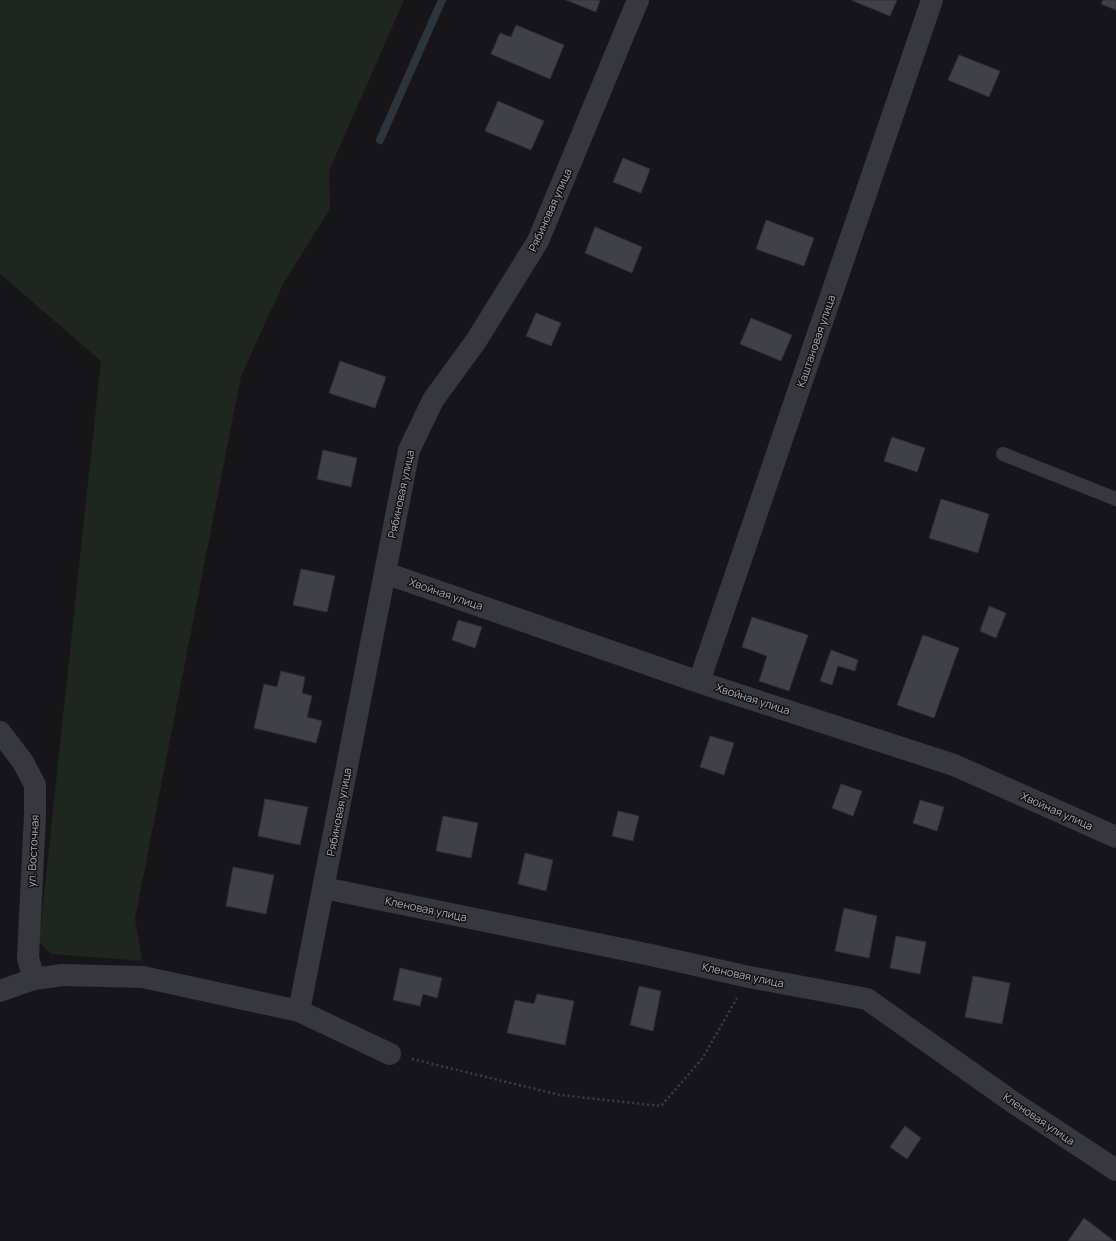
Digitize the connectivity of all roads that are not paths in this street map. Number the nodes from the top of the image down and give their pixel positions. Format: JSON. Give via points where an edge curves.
{"nodes":[{"id":1,"x":638,"y":0,"type":"edge"},
{"id":2,"x":932,"y":0,"type":"edge"},
{"id":3,"x":1003,"y":454,"type":"dead end"},
{"id":4,"x":1116,"y":499,"type":"edge"},
{"id":5,"x":385,"y":573,"type":"junction"},
{"id":6,"x":699,"y":682,"type":"junction"},
{"id":7,"x":0,"y":732,"type":"edge"},
{"id":8,"x":1116,"y":837,"type":"edge"},
{"id":9,"x":324,"y":888,"type":"junction"},
{"id":10,"x":34,"y":979,"type":"junction"},
{"id":11,"x":0,"y":991,"type":"edge"},
{"id":12,"x":299,"y":1011,"type":"junction"},
{"id":13,"x":390,"y":1054,"type":"road end"},
{"id":14,"x":1116,"y":1170,"type":"edge"}],
"edges":[{"from":1,"to":5,"type":"street","name":"Рябиновая улица","via":[[538,241],[476,341],[433,400],[409,450]]},
{"from":2,"to":6,"type":"street","name":"Каштановая улица"},
{"from":3,"to":4,"type":"lane"},
{"from":5,"to":6,"type":"street","name":"Хвойная улица"},
{"from":5,"to":9,"type":"street","name":"Рябиновая улица"},
{"from":6,"to":8,"type":"street","name":"Хвойная улица","via":[[954,765]]},
{"from":7,"to":10,"type":"street","name":"ул. Восточная","via":[[24,762],[35,785],[28,958]]},
{"from":9,"to":12,"type":"street","name":"Рябиновая улица"},
{"from":9,"to":14,"type":"street","name":"Кленовая улица","via":[[749,977],[867,999],[1014,1103]]},
{"from":10,"to":11,"type":"street"},
{"from":10,"to":12,"type":"street","via":[[62,975],[143,977]]},
{"from":12,"to":13,"type":"street"}]}
